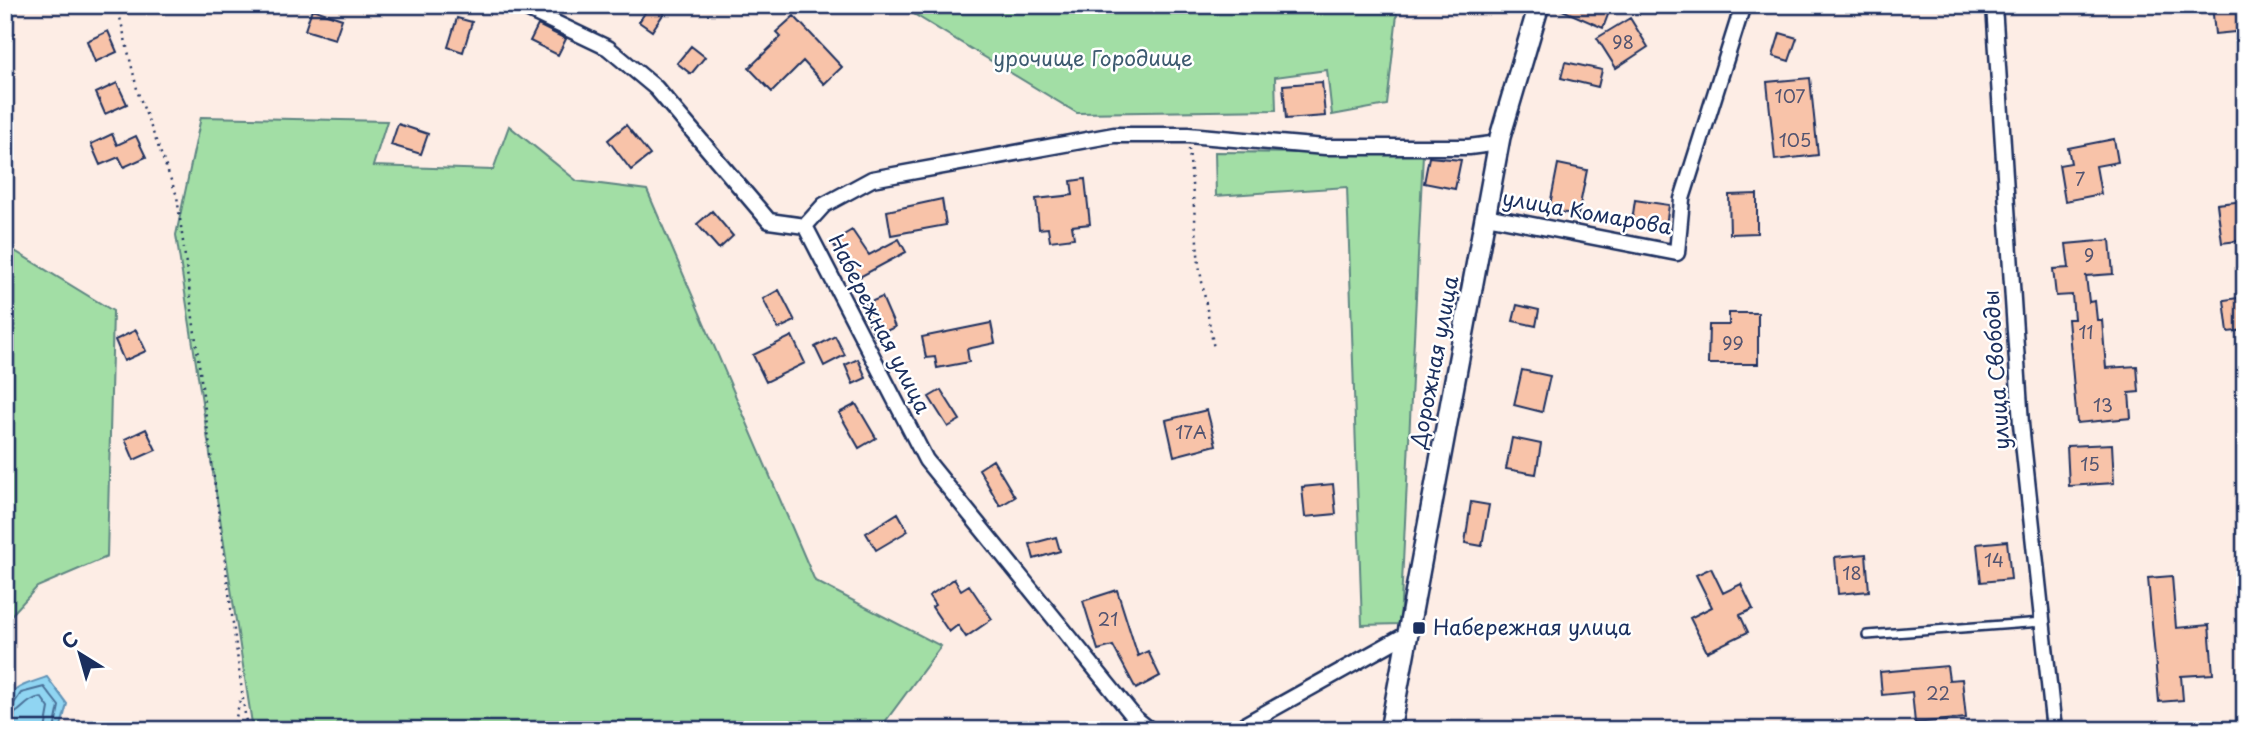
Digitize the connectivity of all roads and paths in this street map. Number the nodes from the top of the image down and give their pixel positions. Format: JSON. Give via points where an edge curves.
{"nodes":[{"id":1,"x":117,"y":5,"type":"edge"},
{"id":2,"x":518,"y":5,"type":"edge"},
{"id":3,"x":1539,"y":5,"type":"edge"},
{"id":4,"x":1743,"y":5,"type":"edge"},
{"id":5,"x":1994,"y":5,"type":"edge"},
{"id":6,"x":1188,"y":135,"type":"junction"},
{"id":7,"x":1499,"y":143,"type":"junction"},
{"id":8,"x":1486,"y":216,"type":"junction"},
{"id":9,"x":805,"y":226,"type":"junction"},
{"id":10,"x":1214,"y":349,"type":"dead end"},
{"id":11,"x":2043,"y":622,"type":"junction"},
{"id":12,"x":1407,"y":634,"type":"junction"},
{"id":13,"x":1867,"y":635,"type":"dead end"},
{"id":14,"x":242,"y":691,"type":"junction"},
{"id":15,"x":233,"y":730,"type":"edge"},
{"id":16,"x":247,"y":730,"type":"edge"},
{"id":17,"x":1150,"y":730,"type":"edge"},
{"id":18,"x":1235,"y":730,"type":"edge"},
{"id":19,"x":1390,"y":730,"type":"edge"},
{"id":20,"x":2054,"y":730,"type":"edge"}],
"edges":[{"from":1,"to":14,"type":"path","via":[[138,93],[177,196]]},
{"from":2,"to":9,"type":"street","name":"Набережная улица","via":[[608,48],[656,88],[769,221]]},
{"from":3,"to":7,"type":"street","name":"Дорожная улица"},
{"from":4,"to":8,"type":"street","name":"улица Комарова","via":[[1682,199],[1677,253]]},
{"from":5,"to":11,"type":"street","name":"улица Свободы","via":[[2021,424]]},
{"from":6,"to":7,"type":"street","via":[[1325,147]]},
{"from":6,"to":9,"type":"street","via":[[1114,135],[872,179],[824,205]]},
{"from":6,"to":10,"type":"path","via":[[1199,265]]},
{"from":7,"to":8,"type":"street","name":"Дорожная улица"},
{"from":8,"to":12,"type":"street","name":"Дорожная улица"},
{"from":9,"to":17,"type":"street","name":"Набережная улица","via":[[926,460],[1135,718]]},
{"from":11,"to":13,"type":"lane"},
{"from":11,"to":20,"type":"street","name":"улица Свободы"},
{"from":12,"to":18,"type":"street"},
{"from":12,"to":19,"type":"street","name":"Дорожная улица"},
{"from":14,"to":15,"type":"path"},
{"from":14,"to":16,"type":"path"}]}
